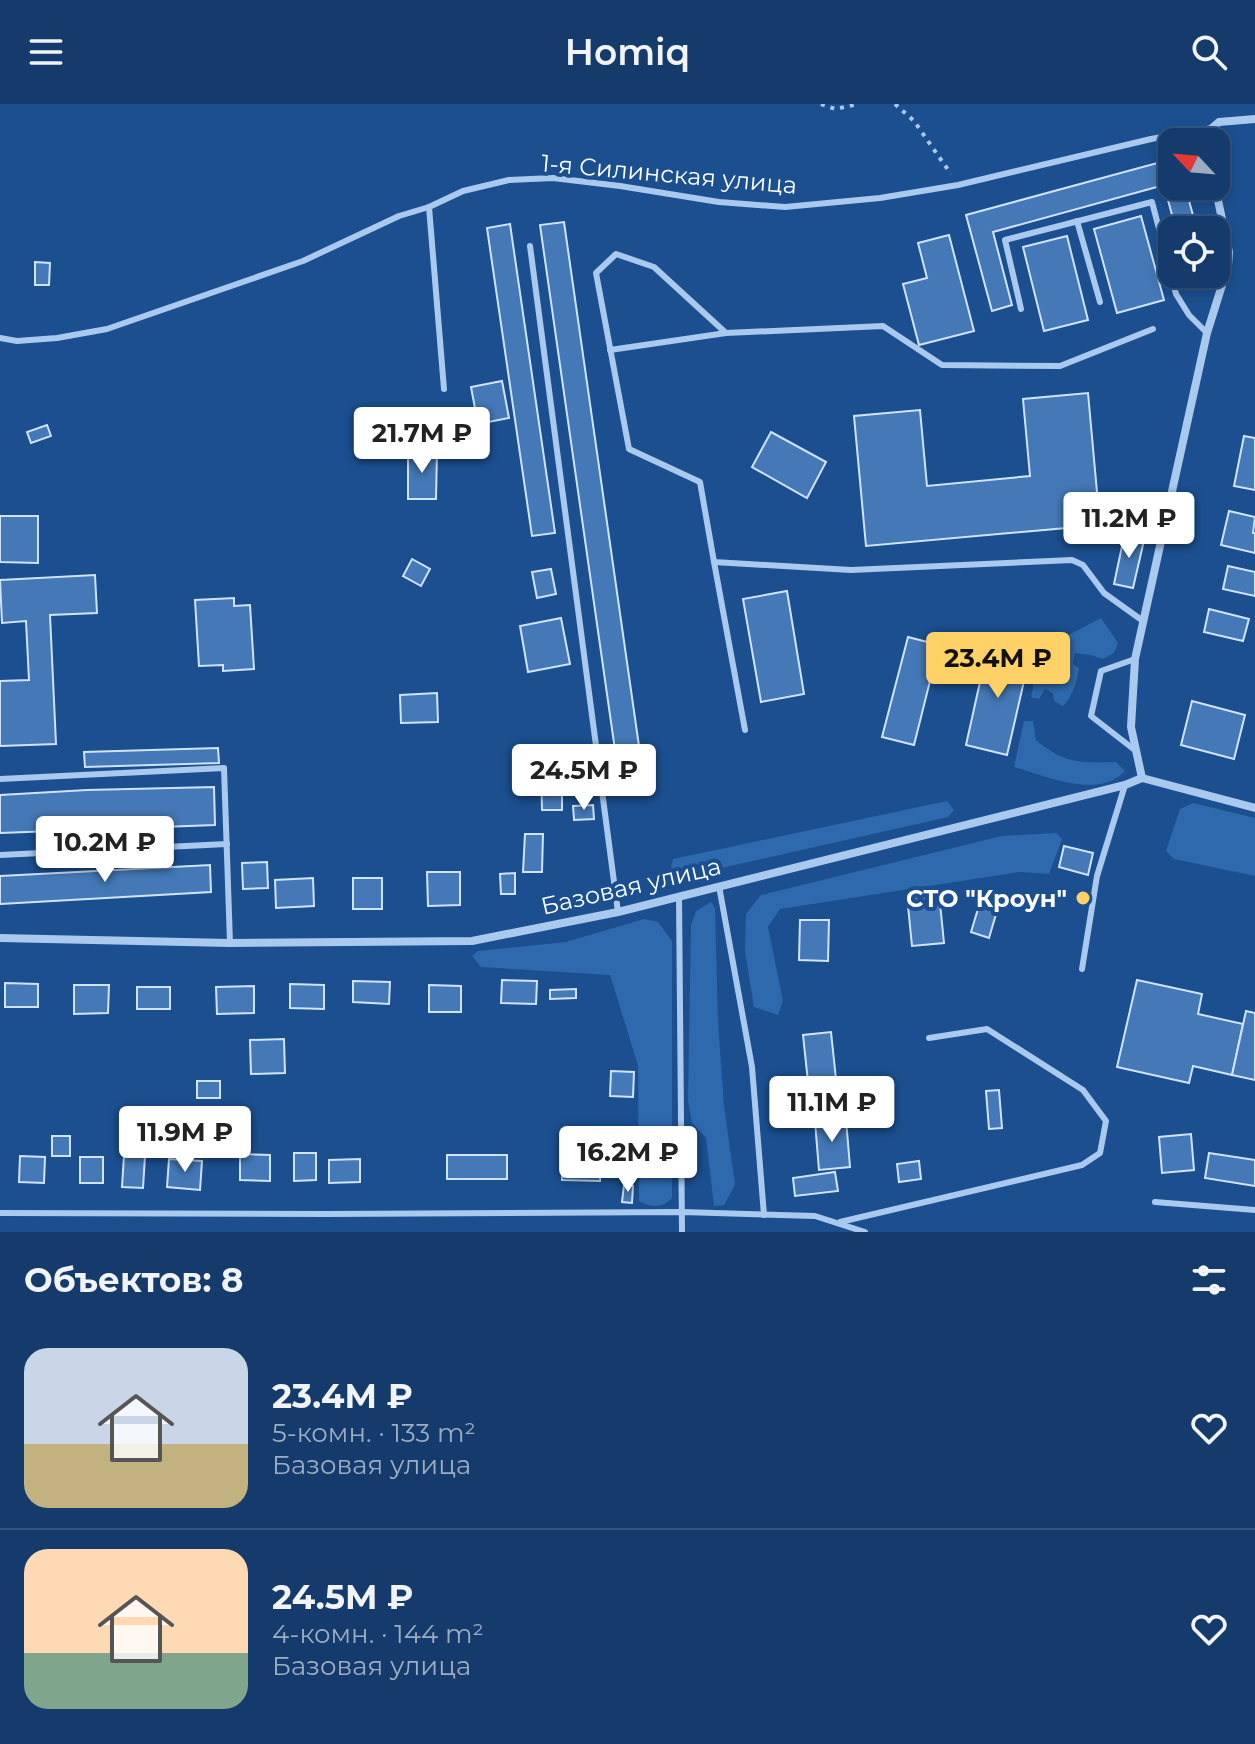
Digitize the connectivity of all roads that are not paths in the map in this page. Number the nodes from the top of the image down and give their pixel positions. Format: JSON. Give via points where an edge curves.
{"nodes":[{"id":1,"x":1255,"y":119,"type":"edge"},
{"id":2,"x":1212,"y":128,"type":"edge"},
{"id":3,"x":1158,"y":138,"type":"edge"},
{"id":4,"x":1218,"y":200,"type":"edge"},
{"id":5,"x":429,"y":207,"type":"junction"},
{"id":6,"x":1077,"y":221,"type":"junction"},
{"id":7,"x":530,"y":246,"type":"dead end"},
{"id":8,"x":1100,"y":302,"type":"dead end"},
{"id":9,"x":1021,"y":309,"type":"dead end"},
{"id":10,"x":1153,"y":329,"type":"dead end"},
{"id":11,"x":726,"y":333,"type":"junction"},
{"id":12,"x":1207,"y":333,"type":"junction"},
{"id":13,"x":0,"y":338,"type":"edge"},
{"id":14,"x":610,"y":350,"type":"junction"},
{"id":15,"x":444,"y":389,"type":"dead end"},
{"id":16,"x":714,"y":562,"type":"junction"},
{"id":17,"x":1143,"y":621,"type":"junction"},
{"id":18,"x":1135,"y":659,"type":"junction"},
{"id":19,"x":745,"y":730,"type":"dead end"},
{"id":20,"x":1136,"y":751,"type":"junction"},
{"id":21,"x":1142,"y":778,"type":"junction"},
{"id":22,"x":0,"y":779,"type":"edge"},
{"id":23,"x":1125,"y":785,"type":"junction"},
{"id":24,"x":1255,"y":808,"type":"edge"},
{"id":25,"x":227,"y":844,"type":"junction"},
{"id":26,"x":0,"y":855,"type":"edge"},
{"id":27,"x":719,"y":886,"type":"junction"},
{"id":28,"x":679,"y":896,"type":"junction"},
{"id":29,"x":618,"y":912,"type":"junction"},
{"id":30,"x":0,"y":938,"type":"edge"},
{"id":31,"x":230,"y":943,"type":"junction"},
{"id":32,"x":1082,"y":969,"type":"dead end"},
{"id":33,"x":929,"y":1038,"type":"dead end"},
{"id":34,"x":1155,"y":1202,"type":"dead end"},
{"id":35,"x":1255,"y":1210,"type":"edge"},
{"id":36,"x":682,"y":1212,"type":"junction"},
{"id":37,"x":0,"y":1213,"type":"edge"},
{"id":38,"x":764,"y":1215,"type":"junction"},
{"id":39,"x":837,"y":1223,"type":"junction"},
{"id":40,"x":682,"y":1232,"type":"edge"},
{"id":41,"x":865,"y":1232,"type":"edge"}],
"edges":[{"from":1,"to":2,"type":"street","via":[[1219,122]]},
{"from":3,"to":5,"type":"lane","name":"1-я Силинская улица","via":[[880,198],[785,207],[553,178],[509,180],[463,191]]},
{"from":4,"to":12,"type":"street","via":[[1228,266]]},
{"from":5,"to":13,"type":"lane","name":"1-я Силинская улица","via":[[303,261],[107,329],[57,338]]},
{"from":5,"to":15,"type":"lane"},
{"from":6,"to":8,"type":"lane"},
{"from":6,"to":9,"type":"lane","via":[[1005,240]]},
{"from":6,"to":12,"type":"lane","via":[[1152,202],[1176,294]]},
{"from":7,"to":29,"type":"lane"},
{"from":10,"to":11,"type":"lane","via":[[1060,366],[942,365],[883,326]]},
{"from":11,"to":14,"type":"lane"},
{"from":11,"to":14,"type":"lane","via":[[654,267],[616,254],[596,273]]},
{"from":12,"to":17,"type":"street"},
{"from":14,"to":16,"type":"lane","via":[[629,449],[700,482]]},
{"from":16,"to":17,"type":"lane","via":[[851,570],[1072,560],[1083,565],[1104,593]]},
{"from":16,"to":19,"type":"lane"},
{"from":17,"to":18,"type":"street"},
{"from":18,"to":20,"type":"street","via":[[1131,727]]},
{"from":18,"to":20,"type":"lane","via":[[1101,671],[1091,716]]},
{"from":20,"to":21,"type":"street"},
{"from":21,"to":23,"type":"street","name":"Базовая улица"},
{"from":21,"to":24,"type":"street"},
{"from":22,"to":25,"type":"lane","via":[[224,768]]},
{"from":23,"to":27,"type":"street","name":"Базовая улица"},
{"from":23,"to":32,"type":"lane","via":[[1097,876]]},
{"from":25,"to":26,"type":"lane"},
{"from":25,"to":31,"type":"lane"},
{"from":27,"to":28,"type":"street","name":"Базовая улица"},
{"from":27,"to":38,"type":"lane","via":[[752,1067]]},
{"from":28,"to":29,"type":"street","name":"Базовая улица"},
{"from":28,"to":36,"type":"lane"},
{"from":29,"to":31,"type":"street","name":"Базовая улица","via":[[472,941]]},
{"from":30,"to":31,"type":"street","name":"Базовая улица"},
{"from":33,"to":39,"type":"lane","via":[[987,1029],[1083,1090],[1106,1121],[1100,1153],[1082,1165]]},
{"from":34,"to":35,"type":"lane"},
{"from":36,"to":37,"type":"lane"},
{"from":36,"to":38,"type":"lane"},
{"from":36,"to":40,"type":"lane"},
{"from":38,"to":39,"type":"lane","via":[[815,1216]]},
{"from":39,"to":41,"type":"lane"}]}
